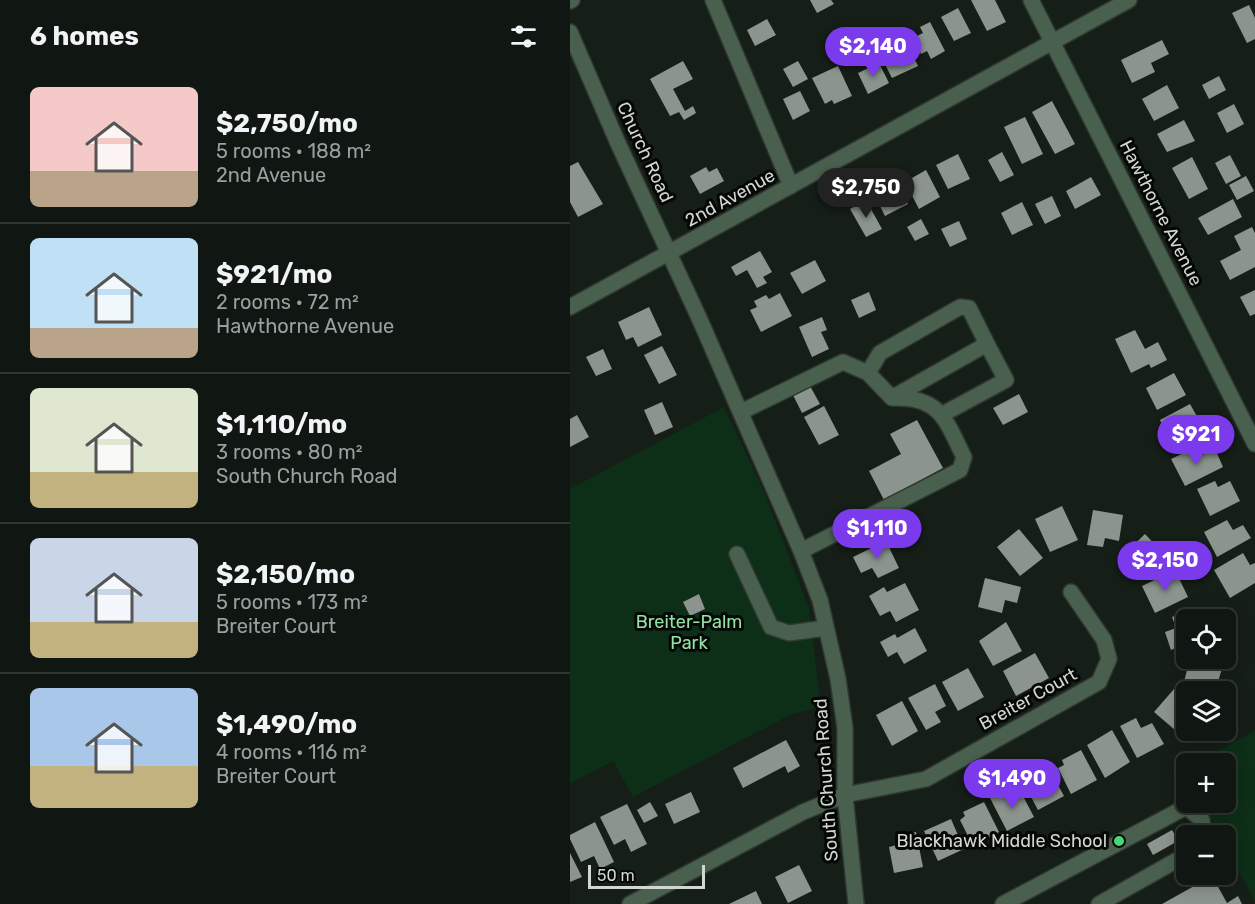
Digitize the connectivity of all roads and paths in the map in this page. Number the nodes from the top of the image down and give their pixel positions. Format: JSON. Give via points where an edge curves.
{"nodes":[{"id":1,"x":713,"y":0,"type":"edge"},
{"id":2,"x":1032,"y":0,"type":"edge"},
{"id":3,"x":1129,"y":0,"type":"edge"},
{"id":4,"x":570,"y":32,"type":"edge"},
{"id":5,"x":1052,"y":42,"type":"junction"},
{"id":6,"x":791,"y":186,"type":"junction"},
{"id":7,"x":670,"y":253,"type":"junction"},
{"id":8,"x":570,"y":307,"type":"edge"},
{"id":9,"x":700,"y":320,"type":"joint"},
{"id":10,"x":987,"y":344,"type":"junction"},
{"id":11,"x":868,"y":374,"type":"junction"},
{"id":12,"x":892,"y":398,"type":"junction"},
{"id":13,"x":741,"y":412,"type":"junction"},
{"id":14,"x":943,"y":414,"type":"junction"},
{"id":15,"x":1255,"y":444,"type":"edge"},
{"id":16,"x":801,"y":551,"type":"junction"},
{"id":17,"x":737,"y":554,"type":"dead end"},
{"id":18,"x":1071,"y":592,"type":"dead end"},
{"id":19,"x":826,"y":628,"type":"junction"},
{"id":20,"x":845,"y":795,"type":"junction"},
{"id":21,"x":1203,"y":825,"type":"edge"},
{"id":22,"x":1176,"y":861,"type":"edge"},
{"id":23,"x":630,"y":904,"type":"edge"},
{"id":24,"x":856,"y":904,"type":"edge"},
{"id":25,"x":1003,"y":904,"type":"edge"},
{"id":26,"x":1099,"y":904,"type":"edge"}],
"edges":[{"from":1,"to":6,"type":"street"},
{"from":2,"to":5,"type":"street","name":"Hawthorne Avenue"},
{"from":3,"to":5,"type":"street","name":"2nd Avenue"},
{"from":4,"to":7,"type":"street","name":"Church Road"},
{"from":5,"to":6,"type":"street","name":"2nd Avenue"},
{"from":5,"to":15,"type":"street","name":"Hawthorne Avenue"},
{"from":6,"to":7,"type":"street","name":"2nd Avenue"},
{"from":7,"to":8,"type":"street","name":"2nd Avenue"},
{"from":7,"to":9,"type":"street","name":"Church Road"},
{"from":9,"to":13,"type":"street","name":"South Church Road"},
{"from":10,"to":11,"type":"street","via":[[969,308],[960,308],[880,353]]},
{"from":10,"to":12,"type":"street"},
{"from":10,"to":14,"type":"street","via":[[1006,380]]},
{"from":11,"to":12,"type":"street"},
{"from":11,"to":13,"type":"street","via":[[843,362]]},
{"from":12,"to":14,"type":"street","via":[[913,397]]},
{"from":13,"to":16,"type":"street","name":"South Church Road"},
{"from":14,"to":16,"type":"street","via":[[964,457],[960,470]]},
{"from":16,"to":19,"type":"street","name":"South Church Road"},
{"from":17,"to":19,"type":"street","via":[[771,627],[789,633]]},
{"from":18,"to":20,"type":"street","name":"Breiter Court","via":[[1104,640],[1109,659],[1099,681],[926,779]]},
{"from":19,"to":20,"type":"street","name":"South Church Road","via":[[845,728]]},
{"from":20,"to":23,"type":"street","name":"Breiter Court","via":[[802,812]]},
{"from":20,"to":24,"type":"street","name":"South Church Road"},
{"from":21,"to":25,"type":"street","via":[[1186,807]]},
{"from":22,"to":26,"type":"street"}]}
